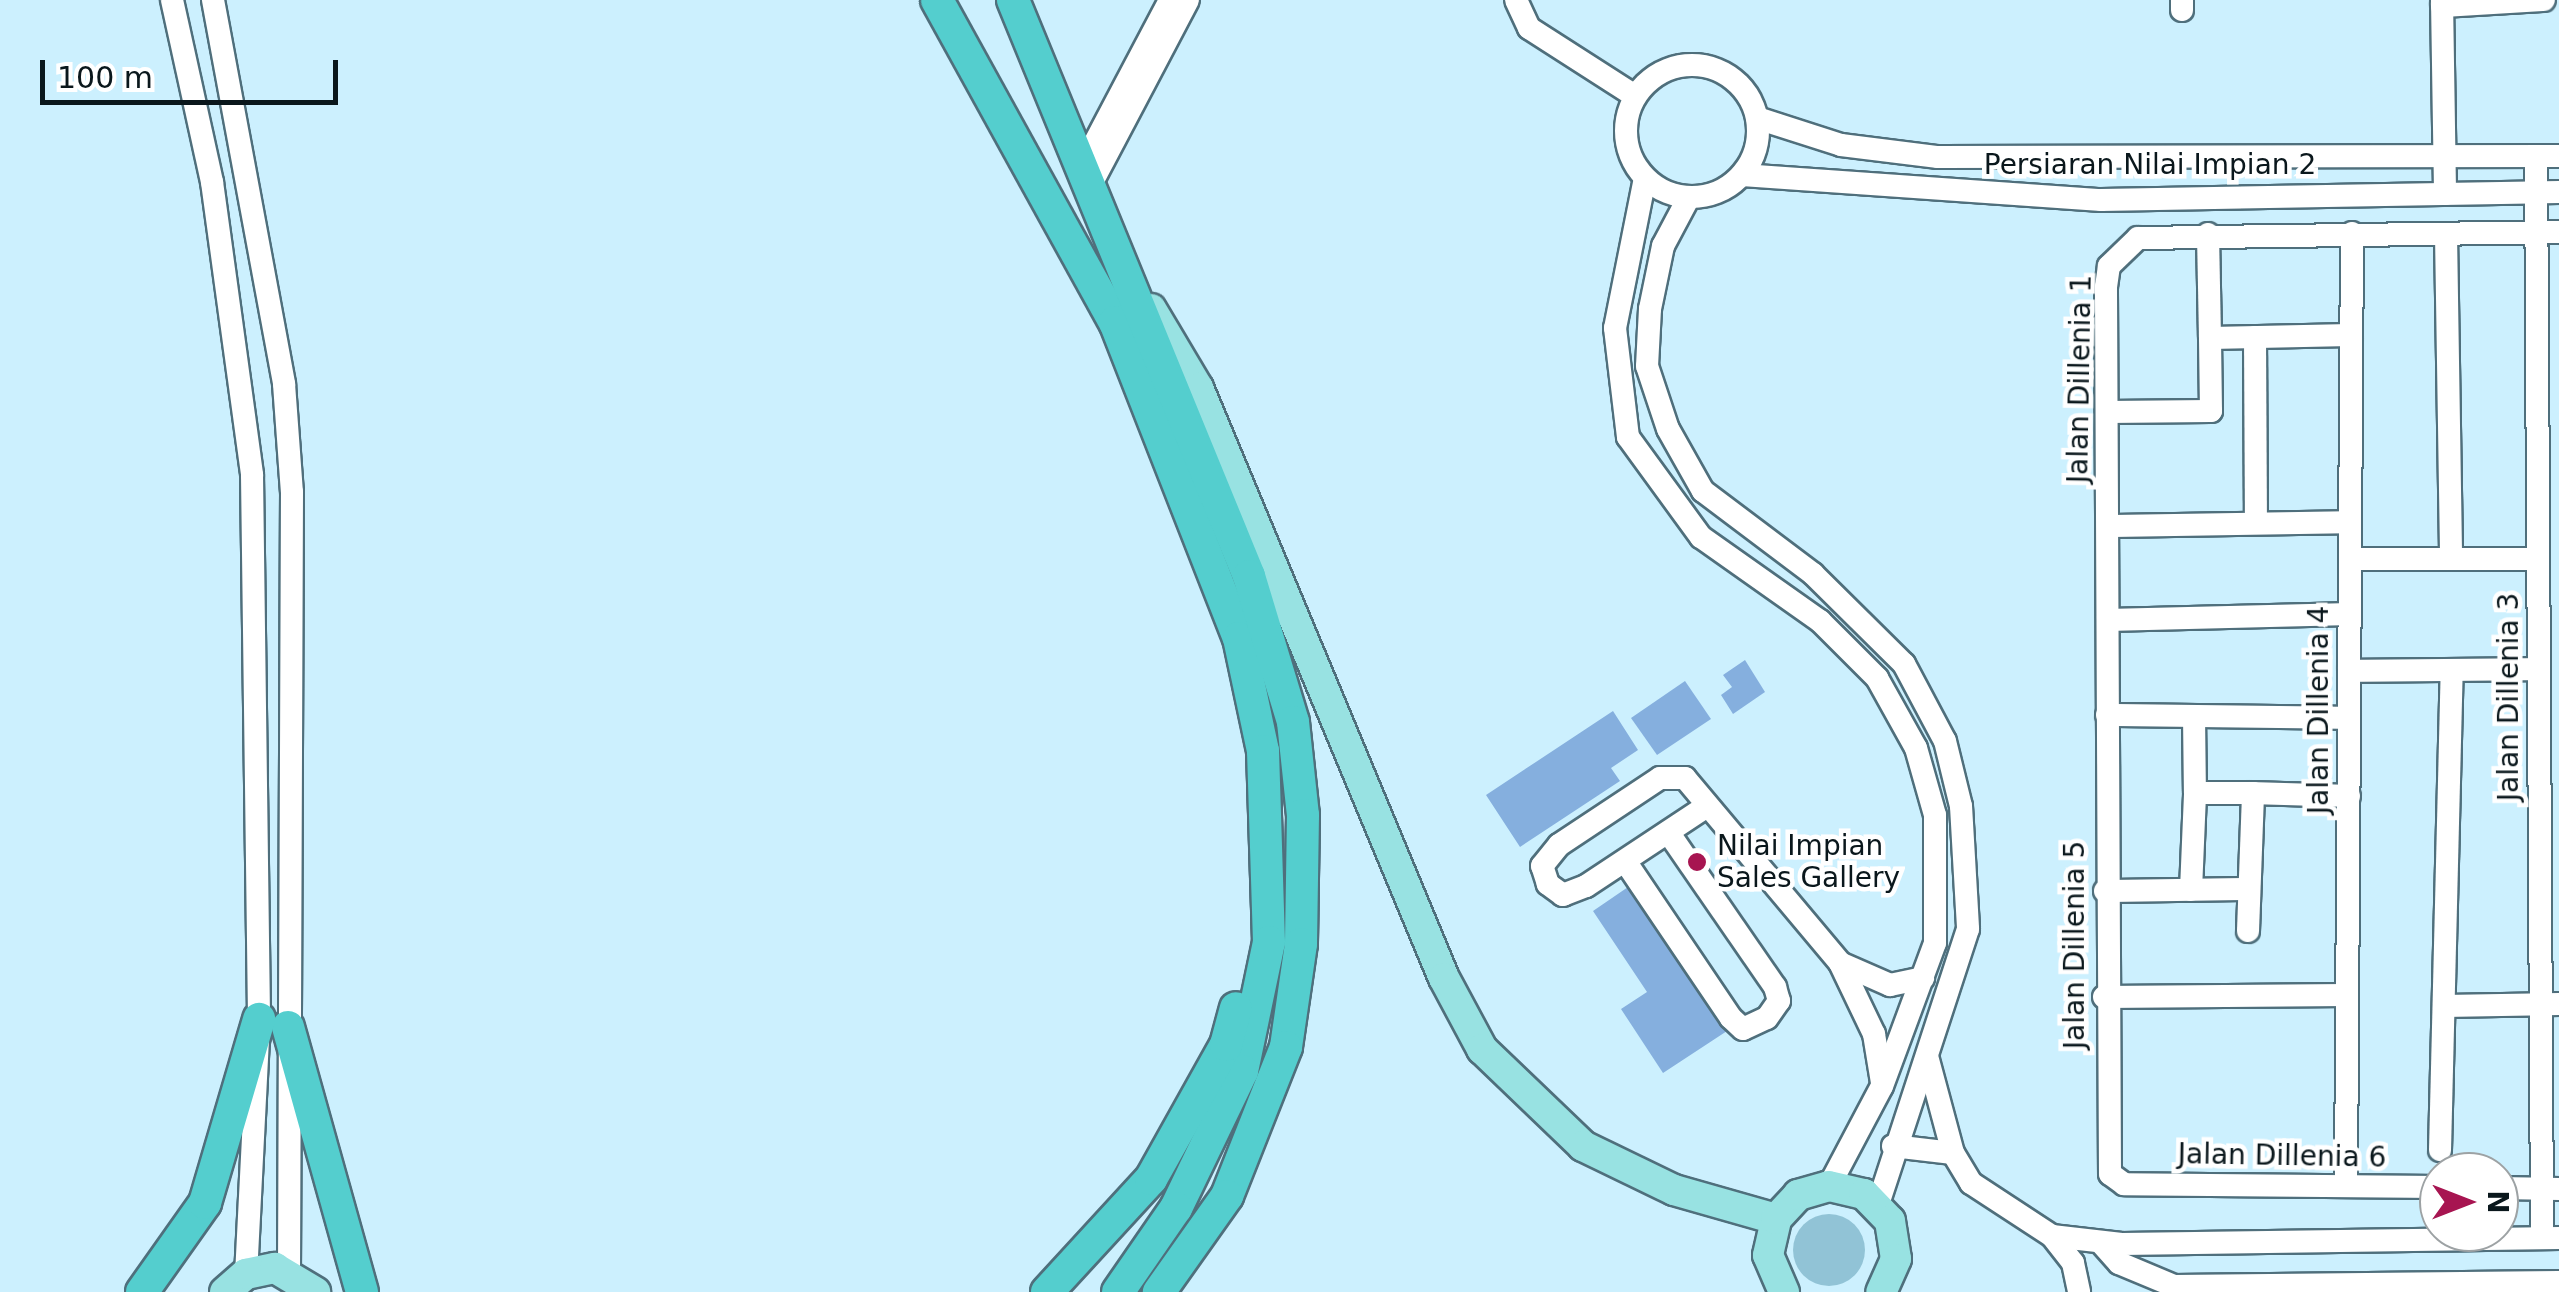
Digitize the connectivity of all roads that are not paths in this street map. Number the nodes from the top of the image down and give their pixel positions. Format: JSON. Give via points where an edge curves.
{"nodes":[{"id":1,"x":214,"y":0,"type":"edge"},
{"id":2,"x":937,"y":0,"type":"edge"},
{"id":3,"x":1013,"y":0,"type":"edge"},
{"id":4,"x":1170,"y":0,"type":"edge"},
{"id":5,"x":1188,"y":0,"type":"edge"},
{"id":6,"x":1516,"y":0,"type":"edge"},
{"id":7,"x":2544,"y":0,"type":"edge"},
{"id":8,"x":171,"y":2,"type":"edge"},
{"id":9,"x":2442,"y":3,"type":"edge"},
{"id":10,"x":1635,"y":96,"type":"junction"},
{"id":11,"x":1756,"y":118,"type":"junction"},
{"id":12,"x":2444,"y":156,"type":"junction"},
{"id":13,"x":2548,"y":156,"type":"edge"},
{"id":14,"x":1938,"y":158,"type":"junction"},
{"id":15,"x":1742,"y":175,"type":"junction"},
{"id":16,"x":1086,"y":176,"type":"junction"},
{"id":17,"x":1645,"y":178,"type":"junction"},
{"id":18,"x":2548,"y":192,"type":"edge"},
{"id":19,"x":1938,"y":193,"type":"junction"},
{"id":20,"x":2445,"y":194,"type":"junction"},
{"id":21,"x":1689,"y":198,"type":"junction"},
{"id":22,"x":2548,"y":232,"type":"edge"},
{"id":23,"x":2352,"y":233,"type":"junction"},
{"id":24,"x":2208,"y":234,"type":"junction"},
{"id":25,"x":2446,"y":234,"type":"junction"},
{"id":26,"x":1126,"y":268,"type":"junction"},
{"id":27,"x":2548,"y":311,"type":"edge"},
{"id":28,"x":2351,"y":335,"type":"junction"},
{"id":29,"x":2255,"y":337,"type":"junction"},
{"id":30,"x":2210,"y":338,"type":"junction"},
{"id":31,"x":2254,"y":408,"type":"junction"},
{"id":32,"x":2211,"y":411,"type":"junction"},
{"id":33,"x":2108,"y":412,"type":"junction"},
{"id":34,"x":2548,"y":518,"type":"edge"},
{"id":35,"x":2350,"y":522,"type":"junction"},
{"id":36,"x":2256,"y":524,"type":"junction"},
{"id":37,"x":2108,"y":526,"type":"junction"},
{"id":38,"x":2350,"y":559,"type":"junction"},
{"id":39,"x":2451,"y":559,"type":"junction"},
{"id":40,"x":2538,"y":560,"type":"junction"},
{"id":41,"x":2549,"y":611,"type":"edge"},
{"id":42,"x":2350,"y":614,"type":"junction"},
{"id":43,"x":2108,"y":620,"type":"junction"},
{"id":44,"x":2539,"y":669,"type":"junction"},
{"id":45,"x":2350,"y":671,"type":"junction"},
{"id":46,"x":2452,"y":672,"type":"junction"},
{"id":47,"x":2107,"y":715,"type":"junction"},
{"id":48,"x":2194,"y":716,"type":"junction"},
{"id":49,"x":2549,"y":717,"type":"edge"},
{"id":50,"x":2349,"y":718,"type":"junction"},
{"id":51,"x":2253,"y":793,"type":"junction"},
{"id":52,"x":2195,"y":794,"type":"junction"},
{"id":53,"x":2349,"y":796,"type":"junction"},
{"id":54,"x":2549,"y":803,"type":"edge"},
{"id":55,"x":1708,"y":806,"type":"junction"},
{"id":56,"x":1668,"y":832,"type":"junction"},
{"id":57,"x":1625,"y":861,"type":"junction"},
{"id":58,"x":2191,"y":890,"type":"junction"},
{"id":59,"x":2249,"y":890,"type":"junction"},
{"id":60,"x":2104,"y":891,"type":"junction"},
{"id":61,"x":2248,"y":931,"type":"dead end"},
{"id":62,"x":1268,"y":942,"type":"junction"},
{"id":63,"x":1840,"y":963,"type":"junction"},
{"id":64,"x":1923,"y":978,"type":"junction"},
{"id":65,"x":2348,"y":995,"type":"junction"},
{"id":66,"x":2104,"y":997,"type":"junction"},
{"id":67,"x":2550,"y":1004,"type":"edge"},
{"id":68,"x":2444,"y":1006,"type":"junction"},
{"id":69,"x":274,"y":1023,"type":"junction"},
{"id":70,"x":1927,"y":1056,"type":"junction"},
{"id":71,"x":1882,"y":1086,"type":"junction"},
{"id":72,"x":1893,"y":1146,"type":"junction"},
{"id":73,"x":2440,"y":1150,"type":"dead end"},
{"id":74,"x":1952,"y":1154,"type":"junction"},
{"id":75,"x":2117,"y":1179,"type":"joint"},
{"id":76,"x":1829,"y":1186,"type":"junction"},
{"id":77,"x":2346,"y":1186,"type":"junction"},
{"id":78,"x":2419,"y":1188,"type":"edge"},
{"id":79,"x":2519,"y":1188,"type":"edge"},
{"id":80,"x":2550,"y":1189,"type":"edge"},
{"id":81,"x":1878,"y":1204,"type":"junction"},
{"id":82,"x":1776,"y":1219,"type":"junction"},
{"id":83,"x":1202,"y":1236,"type":"junction"},
{"id":84,"x":2052,"y":1236,"type":"junction"},
{"id":85,"x":2550,"y":1238,"type":"edge"},
{"id":86,"x":2101,"y":1243,"type":"junction"},
{"id":87,"x":2268,"y":1243,"type":"junction"},
{"id":88,"x":2119,"y":1263,"type":"junction"},
{"id":89,"x":290,"y":1272,"type":"junction"},
{"id":90,"x":2559,"y":1282,"type":"edge"},
{"id":91,"x":236,"y":1283,"type":"edge"},
{"id":92,"x":2079,"y":1287,"type":"edge"},
{"id":93,"x":2271,"y":1288,"type":"edge"},
{"id":94,"x":142,"y":1292,"type":"edge"},
{"id":95,"x":315,"y":1292,"type":"edge"},
{"id":96,"x":362,"y":1292,"type":"edge"},
{"id":97,"x":1047,"y":1292,"type":"edge"},
{"id":98,"x":1118,"y":1292,"type":"edge"},
{"id":99,"x":1158,"y":1292,"type":"edge"},
{"id":100,"x":1176,"y":1292,"type":"edge"},
{"id":101,"x":1784,"y":1292,"type":"edge"},
{"id":102,"x":1881,"y":1292,"type":"edge"}],
"edges":[{"from":1,"to":69,"type":"street","via":[[284,384],[292,492]]},
{"from":2,"to":62,"type":"highway","via":[[1115,322],[1239,638],[1270,816]]},
{"from":3,"to":16,"type":"highway"},
{"from":4,"to":16,"type":"street"},
{"from":5,"to":16,"type":"street"},
{"from":6,"to":10,"type":"street","via":[[1542,38]]},
{"from":7,"to":9,"type":"street"},
{"from":8,"to":69,"type":"street","via":[[212,182],[252,474]]},
{"from":9,"to":12,"type":"street"},
{"from":10,"to":11,"type":"street","via":[[1665,70],[1704,65],[1738,83]]},
{"from":10,"to":17,"type":"street","via":[[1626,139]]},
{"from":11,"to":14,"type":"street","name":"Persiaran Nilai Impian 2","via":[[1841,145]]},
{"from":11,"to":15,"type":"street"},
{"from":12,"to":13,"type":"street","name":"Persiaran Nilai Impian 2"},
{"from":12,"to":14,"type":"street","name":"Persiaran Nilai Impian 2"},
{"from":12,"to":20,"type":"street"},
{"from":13,"to":18,"type":"street","name":"Jalan Dillenia 3"},
{"from":14,"to":19,"type":"street"},
{"from":15,"to":19,"type":"street","name":"Persiaran Nilai Impian 2"},
{"from":15,"to":21,"type":"street"},
{"from":16,"to":26,"type":"highway"},
{"from":17,"to":21,"type":"street"},
{"from":17,"to":64,"type":"street","via":[[1615,328],[1628,437],[1701,537],[1820,621],[1878,678],[1906,731],[1935,815],[1942,890]]},
{"from":18,"to":20,"type":"street","name":"Persiaran Nilai Impian 2"},
{"from":18,"to":22,"type":"street","name":"Jalan Dillenia 3"},
{"from":19,"to":20,"type":"street","name":"Persiaran Nilai Impian 2"},
{"from":21,"to":70,"type":"street","via":[[1663,246],[1650,309],[1647,366],[1668,430],[1703,491],[1813,574],[1904,664],[1945,741],[1970,868],[1968,929]]},
{"from":22,"to":25,"type":"street","name":"Jalan Dillenia 1"},
{"from":22,"to":27,"type":"street","name":"Jalan Dillenia 3"},
{"from":23,"to":24,"type":"street","name":"Jalan Dillenia 1"},
{"from":23,"to":25,"type":"street","name":"Jalan Dillenia 1"},
{"from":23,"to":28,"type":"street","name":"Jalan Dillenia 4"},
{"from":24,"to":30,"type":"street"},
{"from":24,"to":33,"type":"street","name":"Jalan Dillenia 1","via":[[2138,238],[2110,266]]},
{"from":25,"to":39,"type":"street"},
{"from":26,"to":82,"type":"main road","via":[[1198,388],[1444,978],[1482,1049],[1583,1146],[1674,1190]]},
{"from":26,"to":83,"type":"highway","via":[[1249,576],[1292,722],[1303,815],[1300,961],[1286,1047],[1227,1196]]},
{"from":27,"to":34,"type":"street","name":"Jalan Dillenia 3"},
{"from":28,"to":29,"type":"street"},
{"from":28,"to":35,"type":"street","name":"Jalan Dillenia 4"},
{"from":29,"to":30,"type":"street"},
{"from":29,"to":31,"type":"street"},
{"from":30,"to":32,"type":"street"},
{"from":31,"to":32,"type":"street"},
{"from":31,"to":36,"type":"street"},
{"from":32,"to":33,"type":"street"},
{"from":33,"to":37,"type":"street","name":"Jalan Dillenia 1"},
{"from":34,"to":40,"type":"street","name":"Jalan Dillenia 3"},
{"from":35,"to":36,"type":"street"},
{"from":35,"to":38,"type":"street","name":"Jalan Dillenia 4"},
{"from":36,"to":37,"type":"street"},
{"from":37,"to":43,"type":"street","name":"Jalan Dillenia 1"},
{"from":38,"to":39,"type":"street"},
{"from":38,"to":42,"type":"street","name":"Jalan Dillenia 4"},
{"from":39,"to":40,"type":"street"},
{"from":40,"to":41,"type":"street","name":"Jalan Dillenia 3"},
{"from":41,"to":44,"type":"street","name":"Jalan Dillenia 3"},
{"from":42,"to":43,"type":"street"},
{"from":42,"to":45,"type":"street","name":"Jalan Dillenia 4"},
{"from":43,"to":47,"type":"street","name":"Jalan Dillenia 1"},
{"from":44,"to":46,"type":"street"},
{"from":44,"to":49,"type":"street","name":"Jalan Dillenia 3"},
{"from":45,"to":46,"type":"street"},
{"from":45,"to":50,"type":"street","name":"Jalan Dillenia 4"},
{"from":46,"to":68,"type":"street"},
{"from":47,"to":48,"type":"street"},
{"from":47,"to":60,"type":"street","name":"Jalan Dillenia 5"},
{"from":48,"to":50,"type":"street"},
{"from":48,"to":52,"type":"street"},
{"from":49,"to":54,"type":"street","name":"Jalan Dillenia 3"},
{"from":50,"to":53,"type":"street","name":"Jalan Dillenia 4"},
{"from":51,"to":52,"type":"street"},
{"from":51,"to":53,"type":"street"},
{"from":51,"to":59,"type":"street"},
{"from":52,"to":58,"type":"street"},
{"from":53,"to":65,"type":"street","name":"Jalan Dillenia 4"},
{"from":54,"to":67,"type":"street","name":"Jalan Dillenia 3"},
{"from":55,"to":56,"type":"street"},
{"from":55,"to":57,"type":"street","via":[[1686,778],[1660,778],[1542,866],[1563,895]]},
{"from":55,"to":63,"type":"street"},
{"from":56,"to":57,"type":"street"},
{"from":56,"to":57,"type":"street","via":[[1775,987],[1779,1001],[1767,1018],[1744,1029],[1731,1018]]},
{"from":58,"to":59,"type":"street"},
{"from":58,"to":60,"type":"street"},
{"from":59,"to":61,"type":"street"},
{"from":60,"to":66,"type":"street","name":"Jalan Dillenia 5"},
{"from":62,"to":97,"type":"highway","via":[[1244,977],[1226,1045],[1151,1178]]},
{"from":62,"to":98,"type":"highway","via":[[1221,1126]]},
{"from":63,"to":64,"type":"street","via":[[1890,985]]},
{"from":63,"to":71,"type":"street","via":[[1874,1034]]},
{"from":64,"to":71,"type":"street"},
{"from":65,"to":66,"type":"street"},
{"from":65,"to":77,"type":"street","name":"Jalan Dillenia 4"},
{"from":66,"to":75,"type":"street","name":"Jalan Dillenia 5"},
{"from":67,"to":68,"type":"street"},
{"from":67,"to":80,"type":"street","name":"Jalan Dillenia 3"},
{"from":68,"to":73,"type":"street"},
{"from":69,"to":89,"type":"street"},
{"from":69,"to":91,"type":"street"},
{"from":69,"to":94,"type":"highway","via":[[206,1203]]},
{"from":69,"to":96,"type":"highway"},
{"from":70,"to":72,"type":"street"},
{"from":70,"to":74,"type":"street"},
{"from":71,"to":76,"type":"street"},
{"from":72,"to":74,"type":"street"},
{"from":72,"to":81,"type":"street"},
{"from":74,"to":84,"type":"street","via":[[1992,1205]]},
{"from":75,"to":77,"type":"street","name":"Jalan Dillenia 6"},
{"from":76,"to":81,"type":"main road"},
{"from":76,"to":82,"type":"main road","via":[[1798,1196]]},
{"from":77,"to":78,"type":"street","name":"Jalan Dillenia 6"},
{"from":79,"to":80,"type":"street"},
{"from":80,"to":85,"type":"street","name":"Jalan Dillenia 3"},
{"from":81,"to":102,"type":"main road","via":[[1896,1240]]},
{"from":82,"to":101,"type":"main road","via":[[1768,1256]]},
{"from":83,"to":99,"type":"highway"},
{"from":83,"to":100,"type":"highway"},
{"from":84,"to":86,"type":"street"},
{"from":84,"to":92,"type":"street"},
{"from":85,"to":87,"type":"street"},
{"from":86,"to":87,"type":"street"},
{"from":86,"to":88,"type":"street"},
{"from":87,"to":93,"type":"street"},
{"from":88,"to":92,"type":"street"},
{"from":88,"to":93,"type":"street","via":[[2174,1286]]},
{"from":89,"to":91,"type":"main road"},
{"from":89,"to":95,"type":"main road"},
{"from":90,"to":93,"type":"street"}]}
